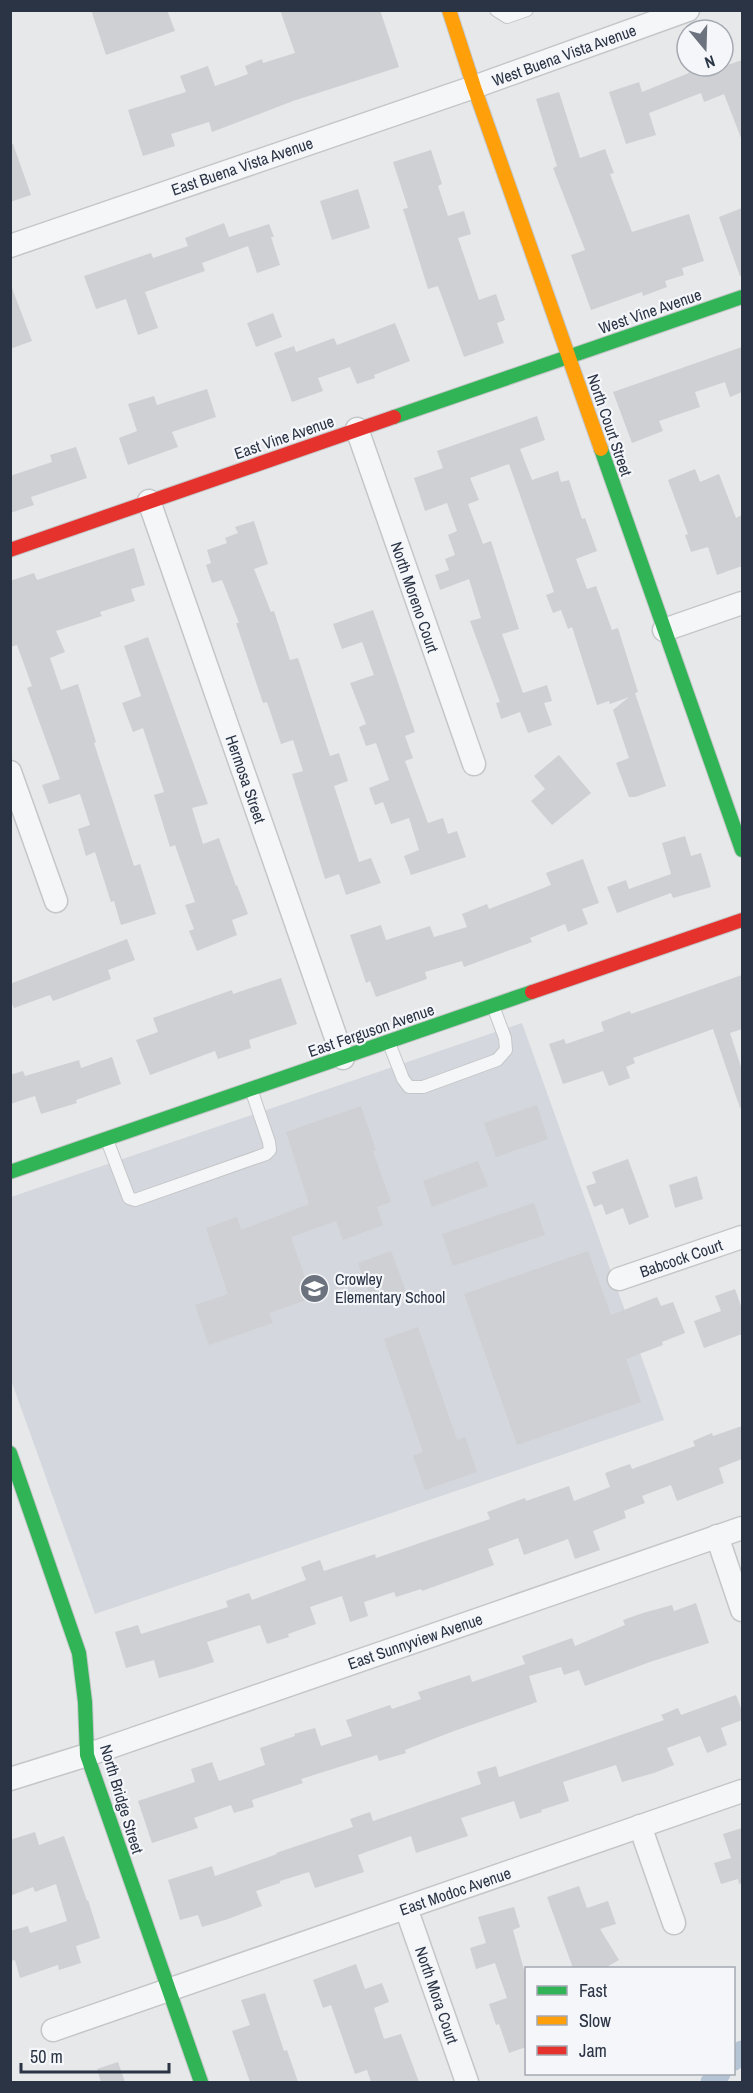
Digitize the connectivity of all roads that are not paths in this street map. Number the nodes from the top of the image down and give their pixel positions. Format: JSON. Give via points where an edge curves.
{"nodes":[{"id":1,"x":449,"y":10,"type":"edge"},
{"id":2,"x":496,"y":10,"type":"edge"},
{"id":3,"x":527,"y":10,"type":"edge"},
{"id":4,"x":688,"y":10,"type":"edge"},
{"id":5,"x":474,"y":87,"type":"junction"},
{"id":6,"x":10,"y":246,"type":"edge"},
{"id":7,"x":742,"y":297,"type":"edge"},
{"id":8,"x":569,"y":357,"type":"junction"},
{"id":9,"x":357,"y":429,"type":"junction"},
{"id":10,"x":149,"y":501,"type":"junction"},
{"id":11,"x":10,"y":550,"type":"edge"},
{"id":12,"x":742,"y":603,"type":"edge"},
{"id":13,"x":664,"y":630,"type":"junction"},
{"id":14,"x":474,"y":764,"type":"dead end"},
{"id":15,"x":10,"y":772,"type":"edge"},
{"id":16,"x":742,"y":850,"type":"edge"},
{"id":17,"x":56,"y":901,"type":"dead end"},
{"id":18,"x":742,"y":920,"type":"edge"},
{"id":19,"x":493,"y":1005,"type":"junction"},
{"id":20,"x":389,"y":1041,"type":"junction"},
{"id":21,"x":343,"y":1058,"type":"junction"},
{"id":22,"x":251,"y":1089,"type":"junction"},
{"id":23,"x":107,"y":1139,"type":"junction"},
{"id":24,"x":10,"y":1172,"type":"edge"},
{"id":25,"x":742,"y":1237,"type":"edge"},
{"id":26,"x":619,"y":1280,"type":"dead end"},
{"id":27,"x":10,"y":1453,"type":"edge"},
{"id":28,"x":742,"y":1528,"type":"edge"},
{"id":29,"x":717,"y":1536,"type":"junction"},
{"id":30,"x":742,"y":1610,"type":"edge"},
{"id":31,"x":87,"y":1755,"type":"junction"},
{"id":32,"x":10,"y":1779,"type":"edge"},
{"id":33,"x":742,"y":1791,"type":"edge"},
{"id":34,"x":640,"y":1826,"type":"junction"},
{"id":35,"x":406,"y":1908,"type":"junction"},
{"id":36,"x":674,"y":1923,"type":"dead end"},
{"id":37,"x":168,"y":1989,"type":"junction"},
{"id":38,"x":52,"y":2030,"type":"dead end"},
{"id":39,"x":201,"y":2082,"type":"edge"},
{"id":40,"x":467,"y":2082,"type":"edge"}],
"edges":[{"from":1,"to":5,"type":"street","name":"North Court Street"},
{"from":2,"to":3,"type":"lane","via":[[507,17]]},
{"from":4,"to":5,"type":"street","name":"West Buena Vista Avenue"},
{"from":5,"to":6,"type":"street","name":"East Buena Vista Avenue"},
{"from":5,"to":8,"type":"street","name":"North Court Street"},
{"from":7,"to":8,"type":"street","name":"West Vine Avenue"},
{"from":8,"to":9,"type":"street","name":"East Vine Avenue"},
{"from":8,"to":13,"type":"street","name":"North Court Street"},
{"from":9,"to":10,"type":"street","name":"East Vine Avenue"},
{"from":9,"to":14,"type":"street","name":"North Moreno Court"},
{"from":10,"to":11,"type":"street","name":"East Vine Avenue"},
{"from":10,"to":21,"type":"street","name":"Hermosa Street"},
{"from":12,"to":13,"type":"street"},
{"from":13,"to":16,"type":"street","name":"North Court Street"},
{"from":15,"to":17,"type":"street"},
{"from":18,"to":19,"type":"street","name":"East Ferguson Avenue"},
{"from":19,"to":20,"type":"street","name":"East Ferguson Avenue"},
{"from":19,"to":20,"type":"lane","via":[[506,1050],[497,1060],[423,1087],[409,1087],[403,1079]]},
{"from":20,"to":21,"type":"street","name":"East Ferguson Avenue"},
{"from":21,"to":22,"type":"street","name":"East Ferguson Avenue"},
{"from":22,"to":23,"type":"street","name":"East Ferguson Avenue"},
{"from":22,"to":23,"type":"lane","via":[[269,1142],[266,1154],[135,1200],[129,1198]]},
{"from":23,"to":24,"type":"street","name":"East Ferguson Avenue"},
{"from":25,"to":26,"type":"street","name":"Babcock Court"},
{"from":27,"to":31,"type":"street","name":"North Bridge Street","via":[[79,1653]]},
{"from":28,"to":29,"type":"street","name":"East Sunnyview Avenue"},
{"from":29,"to":30,"type":"street"},
{"from":29,"to":31,"type":"street","name":"East Sunnyview Avenue"},
{"from":31,"to":32,"type":"street","name":"East Sunnyview Avenue"},
{"from":31,"to":37,"type":"street","name":"North Bridge Street"},
{"from":33,"to":34,"type":"street","name":"East Modoc Avenue"},
{"from":34,"to":35,"type":"street","name":"East Modoc Avenue"},
{"from":34,"to":36,"type":"street"},
{"from":35,"to":37,"type":"street","name":"East Modoc Avenue"},
{"from":35,"to":40,"type":"street","name":"North Mora Court"},
{"from":37,"to":38,"type":"street","name":"East Modoc Avenue"},
{"from":37,"to":39,"type":"street","name":"North Bridge Street"}]}
